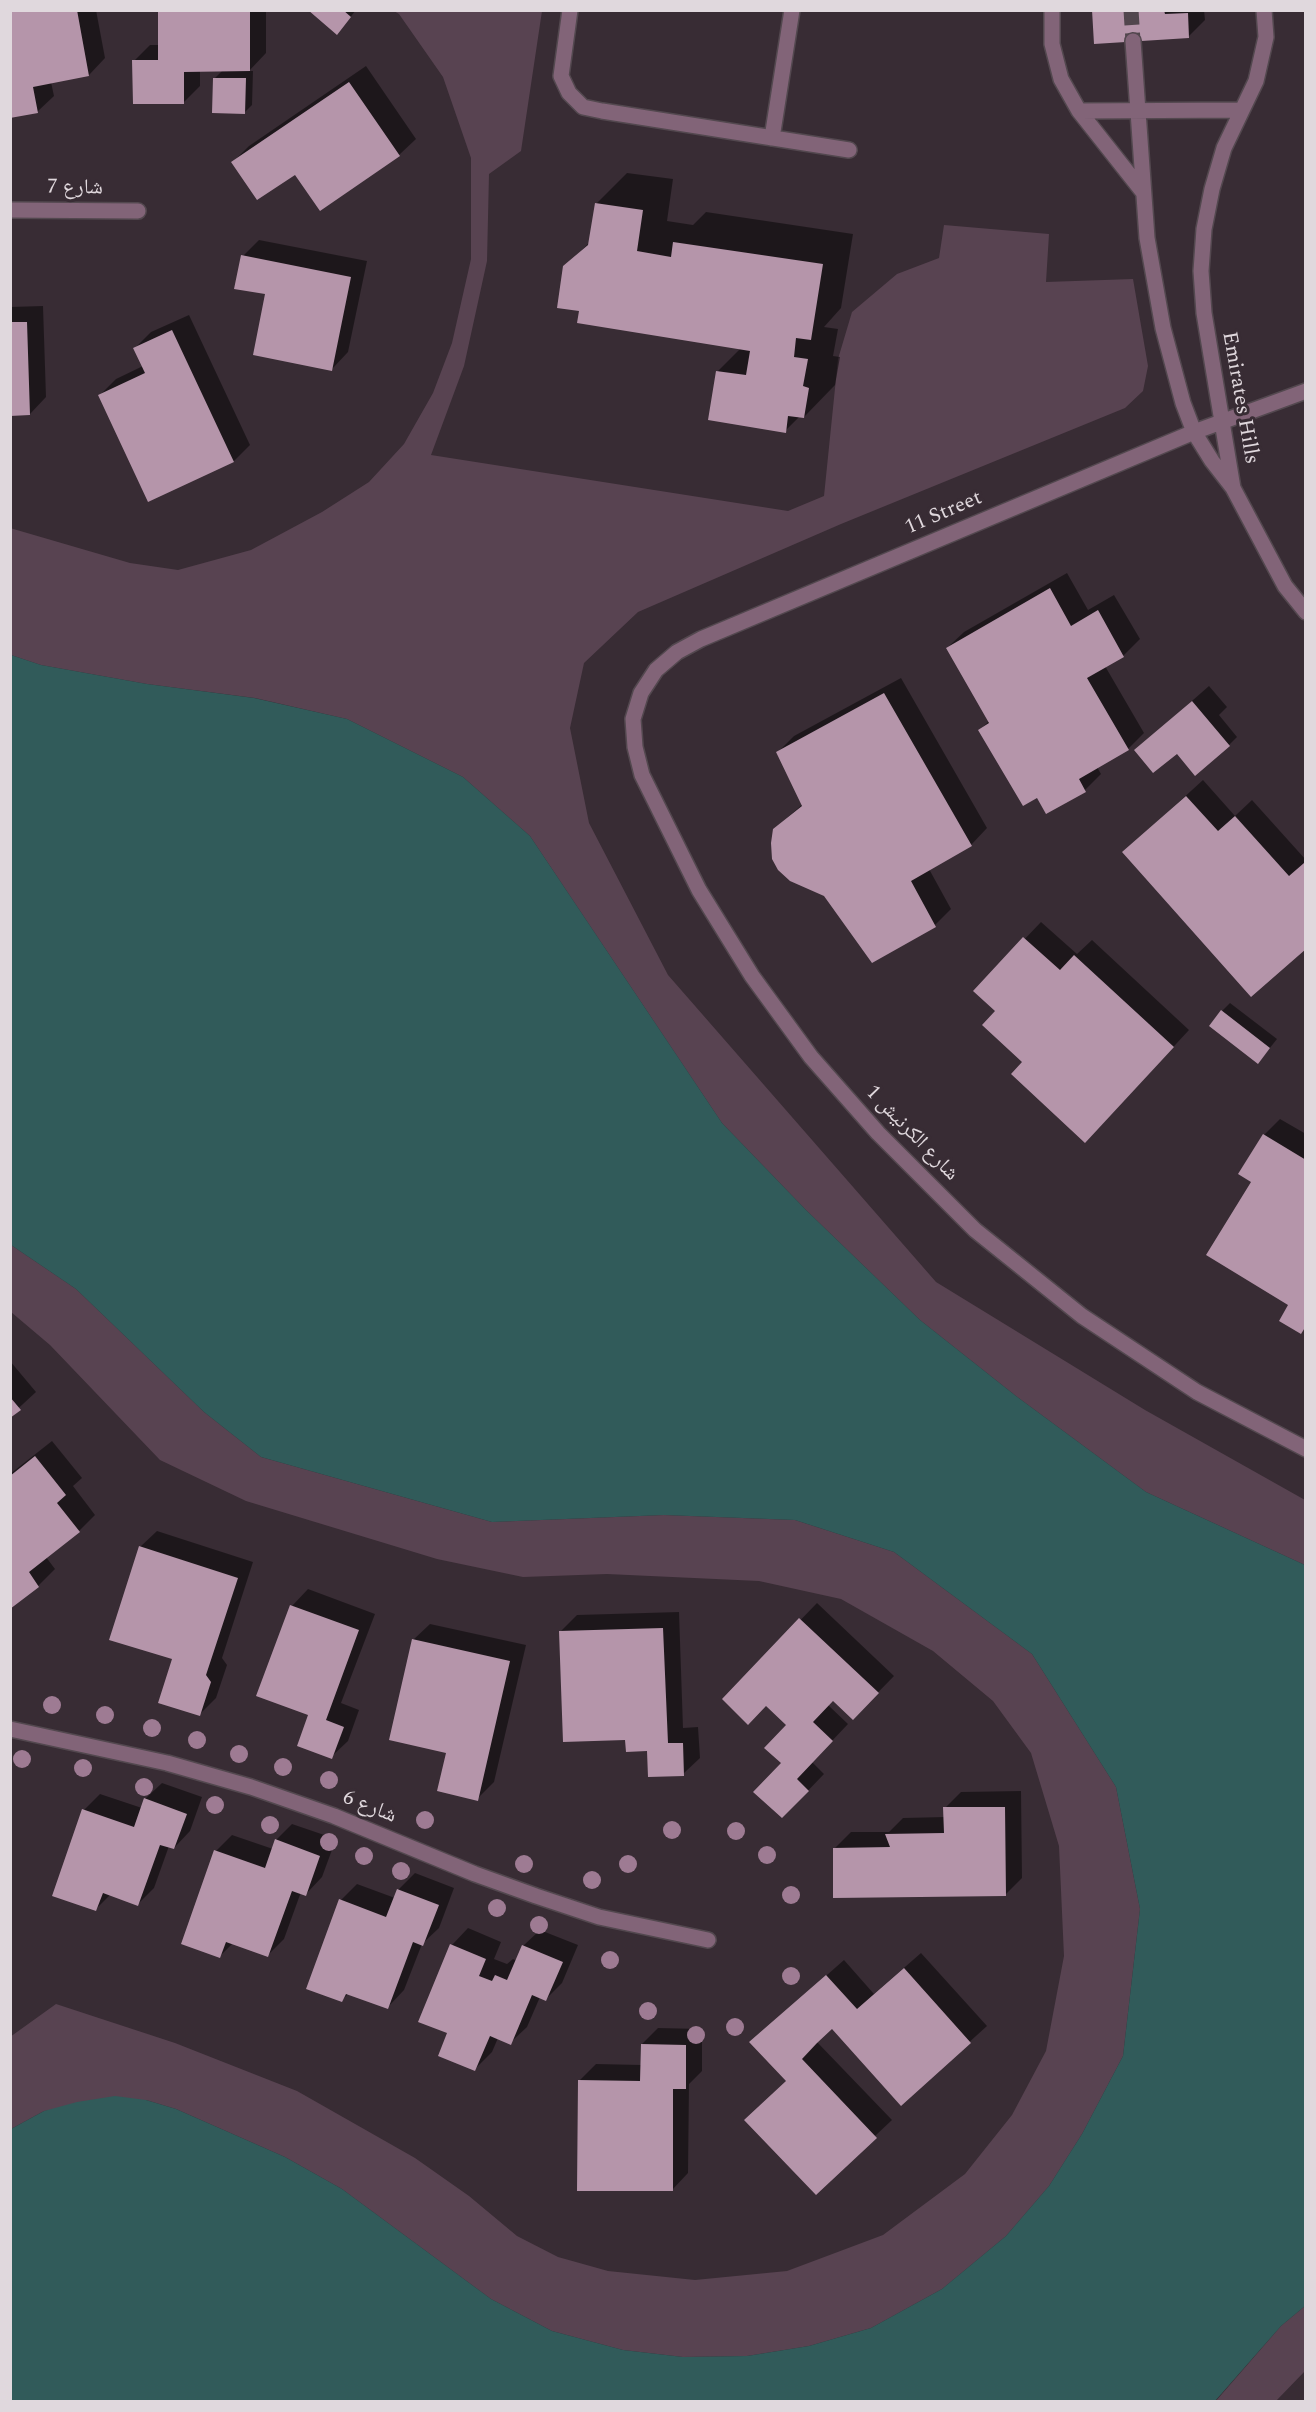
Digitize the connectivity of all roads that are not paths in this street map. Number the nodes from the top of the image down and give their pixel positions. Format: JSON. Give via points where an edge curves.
{"nodes":[{"id":1,"x":570,"y":10,"type":"edge"},
{"id":2,"x":792,"y":10,"type":"edge"},
{"id":3,"x":1052,"y":10,"type":"edge"},
{"id":4,"x":1264,"y":10,"type":"edge"},
{"id":5,"x":1133,"y":41,"type":"tunnel mouth"},
{"id":6,"x":1242,"y":110,"type":"junction"},
{"id":7,"x":1079,"y":111,"type":"junction"},
{"id":8,"x":1138,"y":111,"type":"junction"},
{"id":9,"x":772,"y":138,"type":"junction"},
{"id":10,"x":849,"y":150,"type":"dead end"},
{"id":11,"x":1143,"y":192,"type":"junction"},
{"id":12,"x":10,"y":210,"type":"edge"},
{"id":13,"x":138,"y":211,"type":"dead end"},
{"id":14,"x":1305,"y":391,"type":"edge"},
{"id":15,"x":1223,"y":421,"type":"junction"},
{"id":16,"x":1194,"y":432,"type":"junction"},
{"id":17,"x":1233,"y":488,"type":"junction"},
{"id":18,"x":1305,"y":612,"type":"edge"},
{"id":19,"x":633,"y":718,"type":"joint"},
{"id":20,"x":1305,"y":1449,"type":"edge"},
{"id":21,"x":10,"y":1729,"type":"edge"},
{"id":22,"x":708,"y":1940,"type":"dead end"}],
"edges":[{"from":1,"to":9,"type":"street","via":[[561,76],[569,93],[583,106]]},
{"from":2,"to":9,"type":"street"},
{"from":3,"to":7,"type":"street","via":[[1052,44],[1061,79]]},
{"from":4,"to":6,"type":"street","name":"Emirates Hills","via":[[1266,37],[1256,81]]},
{"from":5,"to":8,"type":"street","name":"Emirates Hills"},
{"from":6,"to":8,"type":"street"},
{"from":6,"to":15,"type":"street","name":"Emirates Hills","via":[[1224,148],[1212,189],[1201,271],[1204,313]]},
{"from":7,"to":8,"type":"street"},
{"from":7,"to":11,"type":"street"},
{"from":8,"to":11,"type":"street","name":"Emirates Hills"},
{"from":9,"to":10,"type":"street"},
{"from":11,"to":16,"type":"street","name":"Emirates Hills","via":[[1161,317]]},
{"from":12,"to":13,"type":"street","name":"شارع 7"},
{"from":14,"to":15,"type":"street","name":"11 Street"},
{"from":15,"to":16,"type":"street","name":"11 Street"},
{"from":15,"to":17,"type":"street","name":"Emirates Hills"},
{"from":16,"to":17,"type":"street","name":"Emirates Hills"},
{"from":16,"to":19,"type":"street","name":"11 Street","via":[[701,639],[656,670],[641,693]]},
{"from":17,"to":18,"type":"street","via":[[1285,586]]},
{"from":19,"to":20,"type":"street","name":"شارع الكرنيش 1","via":[[642,775],[699,890],[752,976],[811,1057],[878,1133],[975,1230],[1082,1316],[1197,1392]]},
{"from":21,"to":22,"type":"street","name":"شارع 6","via":[[167,1763],[251,1787],[536,1896],[599,1917]]}]}
